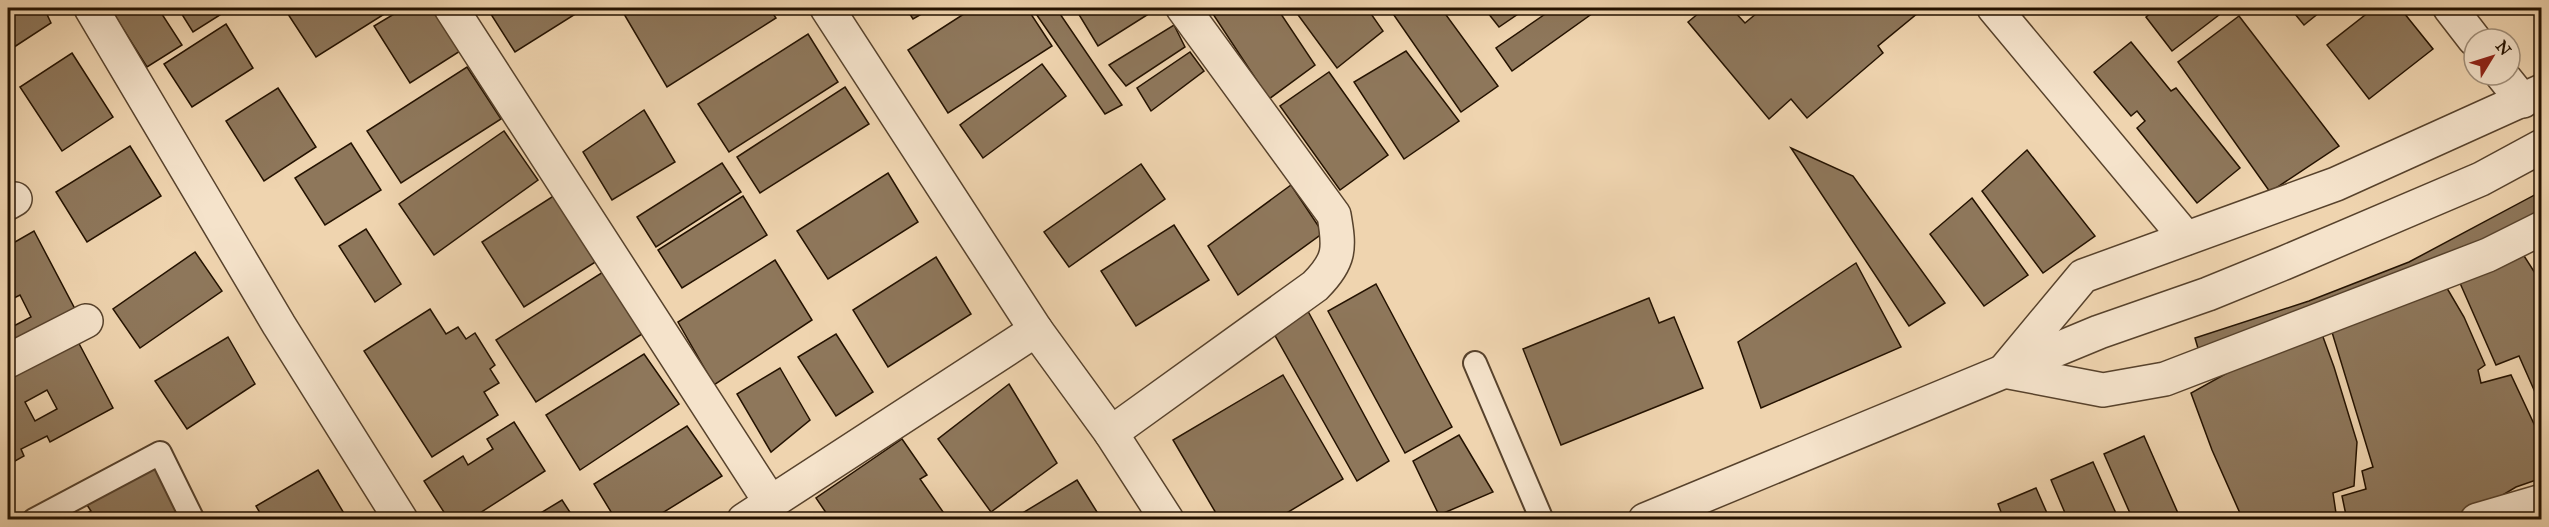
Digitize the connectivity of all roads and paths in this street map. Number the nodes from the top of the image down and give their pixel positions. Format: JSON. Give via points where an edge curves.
{"nodes":[{"id":1,"x":92,"y":8,"type":"edge"},
{"id":2,"x":451,"y":8,"type":"edge"},
{"id":3,"x":827,"y":8,"type":"edge"},
{"id":4,"x":1183,"y":8,"type":"edge"},
{"id":5,"x":1994,"y":8,"type":"edge"},
{"id":6,"x":2450,"y":8,"type":"edge"},
{"id":7,"x":2465,"y":27,"type":"edge"},
{"id":8,"x":2519,"y":87,"type":"edge"},
{"id":9,"x":2532,"y":96,"type":"edge"},
{"id":10,"x":2541,"y":146,"type":"edge"},
{"id":11,"x":2541,"y":228,"type":"edge"},
{"id":12,"x":2186,"y":238,"type":"junction"},
{"id":13,"x":86,"y":321,"type":"dead end"},
{"id":14,"x":1036,"y":330,"type":"junction"},
{"id":15,"x":8,"y":361,"type":"edge"},
{"id":16,"x":1475,"y":363,"type":"dead end"},
{"id":17,"x":2004,"y":371,"type":"junction"},
{"id":18,"x":1111,"y":433,"type":"junction"},
{"id":19,"x":2541,"y":501,"type":"edge"},
{"id":20,"x":758,"y":511,"type":"edge"},
{"id":21,"x":34,"y":519,"type":"edge"},
{"id":22,"x":193,"y":519,"type":"edge"},
{"id":23,"x":401,"y":519,"type":"edge"},
{"id":24,"x":1167,"y":519,"type":"edge"},
{"id":25,"x":1542,"y":519,"type":"edge"},
{"id":26,"x":1645,"y":519,"type":"edge"},
{"id":27,"x":2477,"y":519,"type":"edge"}],
"edges":[{"from":1,"to":23,"type":"street","via":[[279,325]]},
{"from":2,"to":20,"type":"street"},
{"from":3,"to":14,"type":"street"},
{"from":4,"to":18,"type":"street","via":[[1334,215],[1339,243],[1331,270],[1315,286]]},
{"from":5,"to":12,"type":"street"},
{"from":6,"to":7,"type":"street"},
{"from":8,"to":9,"type":"street"},
{"from":9,"to":12,"type":"street","via":[[2336,184]]},
{"from":10,"to":17,"type":"street","via":[[2481,178],[2208,294]]},
{"from":11,"to":17,"type":"street","via":[[2488,255],[2165,379],[2103,390]]},
{"from":12,"to":17,"type":"street","via":[[2083,276]]},
{"from":13,"to":15,"type":"street"},
{"from":14,"to":18,"type":"street"},
{"from":14,"to":20,"type":"street"},
{"from":16,"to":25,"type":"lane"},
{"from":17,"to":26,"type":"street"},
{"from":18,"to":24,"type":"street"},
{"from":19,"to":27,"type":"street"},
{"from":21,"to":22,"type":"lane","via":[[160,453]]}]}
